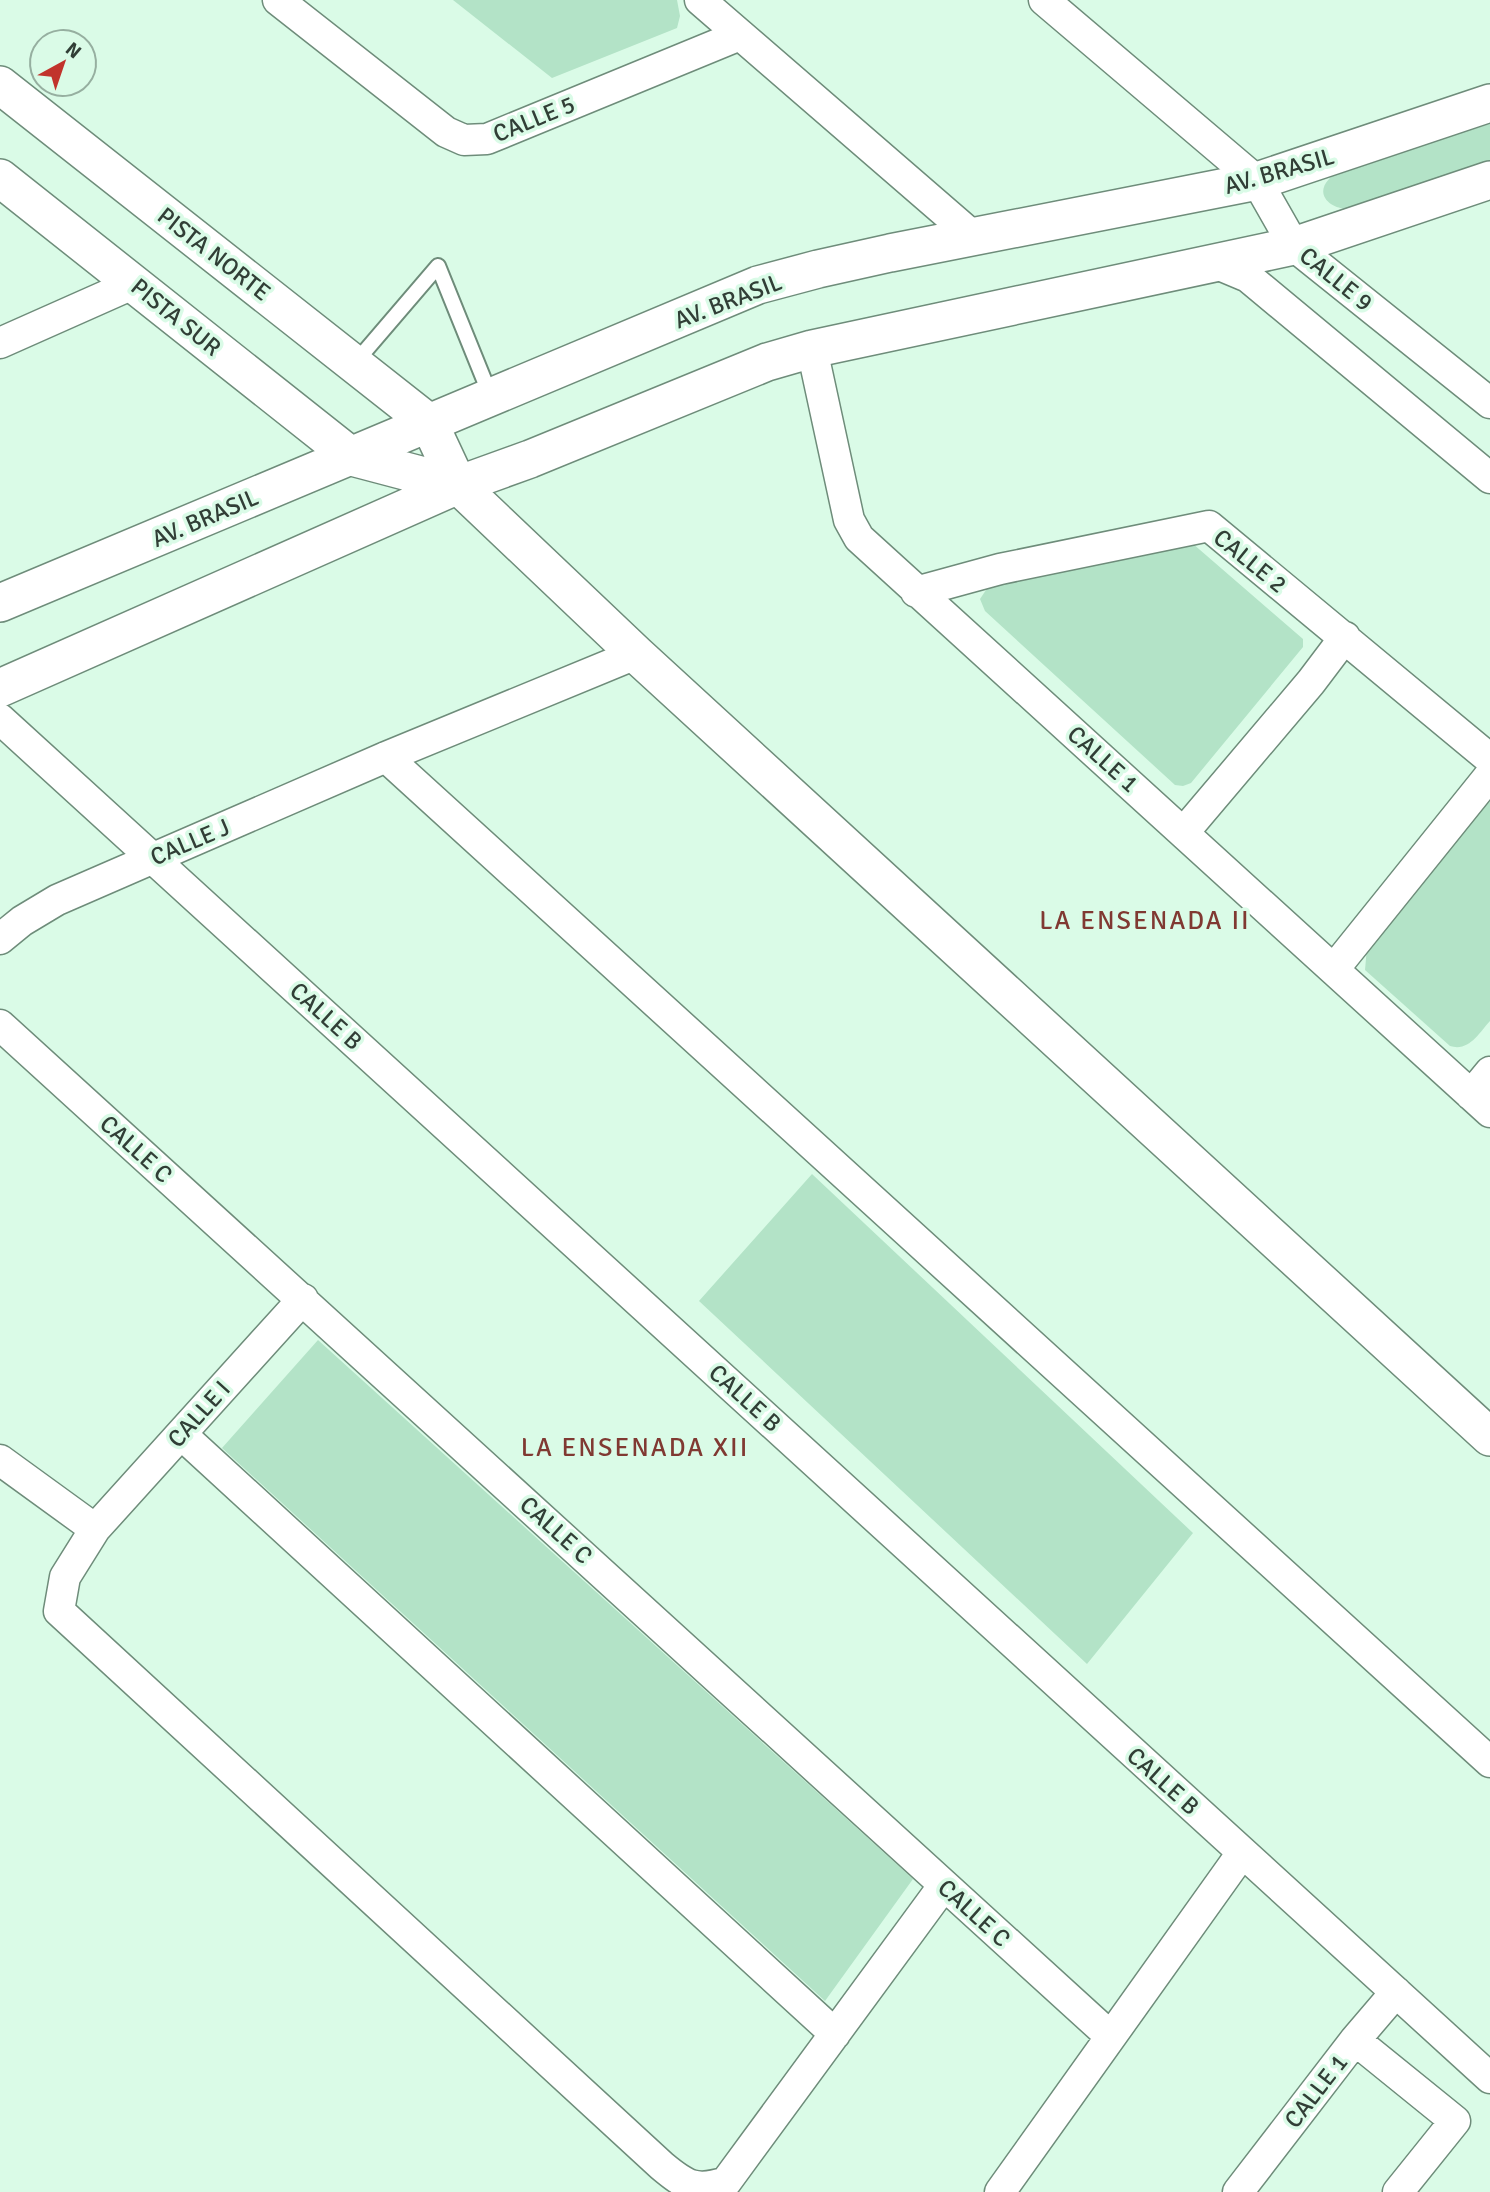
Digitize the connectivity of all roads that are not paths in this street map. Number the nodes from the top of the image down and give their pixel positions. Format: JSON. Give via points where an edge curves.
{"nodes":[{"id":1,"x":278,"y":0,"type":"edge"},
{"id":2,"x":700,"y":0,"type":"edge"},
{"id":3,"x":1044,"y":0,"type":"edge"},
{"id":4,"x":740,"y":35,"type":"junction"},
{"id":5,"x":0,"y":85,"type":"edge"},
{"id":6,"x":1490,"y":103,"type":"edge"},
{"id":7,"x":0,"y":178,"type":"edge"},
{"id":8,"x":1490,"y":180,"type":"edge"},
{"id":9,"x":1258,"y":181,"type":"junction"},
{"id":10,"x":975,"y":238,"type":"junction"},
{"id":11,"x":1294,"y":246,"type":"junction"},
{"id":12,"x":1217,"y":264,"type":"junction"},
{"id":13,"x":135,"y":283,"type":"junction"},
{"id":14,"x":0,"y":343,"type":"edge"},
{"id":15,"x":812,"y":349,"type":"junction"},
{"id":16,"x":354,"y":365,"type":"junction"},
{"id":17,"x":492,"y":398,"type":"junction"},
{"id":18,"x":1490,"y":402,"type":"edge"},
{"id":19,"x":429,"y":422,"type":"junction"},
{"id":20,"x":352,"y":457,"type":"junction"},
{"id":21,"x":1490,"y":478,"type":"edge"},
{"id":22,"x":458,"y":485,"type":"junction"},
{"id":23,"x":916,"y":593,"type":"junction"},
{"id":24,"x":0,"y":603,"type":"edge"},
{"id":25,"x":1345,"y":637,"type":"junction"},
{"id":26,"x":636,"y":654,"type":"junction"},
{"id":27,"x":0,"y":688,"type":"edge"},
{"id":28,"x":0,"y":719,"type":"edge"},
{"id":29,"x":386,"y":757,"type":"junction"},
{"id":30,"x":1490,"y":759,"type":"edge"},
{"id":31,"x":1490,"y":775,"type":"edge"},
{"id":32,"x":1184,"y":832,"type":"junction"},
{"id":33,"x":153,"y":858,"type":"junction"},
{"id":34,"x":0,"y":939,"type":"edge"},
{"id":35,"x":1334,"y":969,"type":"junction"},
{"id":36,"x":0,"y":1026,"type":"edge"},
{"id":37,"x":1490,"y":1072,"type":"edge"},
{"id":38,"x":1481,"y":1104,"type":"edge"},
{"id":39,"x":303,"y":1299,"type":"junction"},
{"id":40,"x":181,"y":1434,"type":"junction"},
{"id":41,"x":1490,"y":1437,"type":"edge"},
{"id":42,"x":0,"y":1460,"type":"edge"},
{"id":43,"x":94,"y":1529,"type":"junction"},
{"id":44,"x":1490,"y":1762,"type":"edge"},
{"id":45,"x":1242,"y":1853,"type":"junction"},
{"id":46,"x":944,"y":1885,"type":"junction"},
{"id":47,"x":1396,"y":1992,"type":"junction"},
{"id":48,"x":835,"y":2034,"type":"junction"},
{"id":49,"x":1110,"y":2036,"type":"junction"},
{"id":50,"x":1355,"y":2040,"type":"junction"},
{"id":51,"x":1485,"y":2062,"type":"edge"},
{"id":52,"x":999,"y":2192,"type":"edge"},
{"id":53,"x":1238,"y":2192,"type":"edge"},
{"id":54,"x":1398,"y":2192,"type":"edge"}],
"edges":[{"from":1,"to":4,"type":"street","name":"CALLE 5","via":[[446,132],[464,140],[486,139]]},
{"from":2,"to":4,"type":"street"},
{"from":3,"to":9,"type":"street","name":"CALLE 9"},
{"from":4,"to":10,"type":"street"},
{"from":5,"to":16,"type":"street","name":"PISTA NORTE"},
{"from":6,"to":9,"type":"street","name":"AV. BRASIL"},
{"from":7,"to":13,"type":"street","name":"PISTA SUR"},
{"from":8,"to":11,"type":"street"},
{"from":9,"to":10,"type":"street","name":"AV. BRASIL"},
{"from":9,"to":11,"type":"street","name":"CALLE 9"},
{"from":10,"to":17,"type":"street","name":"AV. BRASIL","via":[[758,285]]},
{"from":11,"to":12,"type":"street"},
{"from":11,"to":18,"type":"street","name":"CALLE 9"},
{"from":12,"to":15,"type":"street"},
{"from":12,"to":21,"type":"street","via":[[1248,277]]},
{"from":13,"to":14,"type":"street"},
{"from":13,"to":20,"type":"street","name":"PISTA SUR"},
{"from":15,"to":22,"type":"street","via":[[767,362]]},
{"from":15,"to":23,"type":"street","name":"CALLE 1","via":[[849,520],[859,538]]},
{"from":16,"to":17,"type":"lane","via":[[438,266]]},
{"from":16,"to":19,"type":"street","name":"PISTA NORTE"},
{"from":17,"to":19,"type":"street","name":"AV. BRASIL"},
{"from":19,"to":20,"type":"street","name":"AV. BRASIL"},
{"from":19,"to":22,"type":"street"},
{"from":20,"to":22,"type":"street"},
{"from":20,"to":24,"type":"street","name":"AV. BRASIL"},
{"from":22,"to":26,"type":"street"},
{"from":22,"to":27,"type":"street"},
{"from":23,"to":25,"type":"street","name":"CALLE 2","via":[[1000,569],[1209,526]]},
{"from":23,"to":32,"type":"street","name":"CALLE 1"},
{"from":25,"to":30,"type":"street","name":"CALLE 2"},
{"from":25,"to":32,"type":"street"},
{"from":26,"to":29,"type":"street","name":"CALLE J"},
{"from":26,"to":41,"type":"street"},
{"from":28,"to":33,"type":"street","name":"CALLE B"},
{"from":29,"to":33,"type":"street","name":"CALLE J"},
{"from":29,"to":44,"type":"street"},
{"from":31,"to":35,"type":"street"},
{"from":32,"to":35,"type":"street","name":"CALLE 1"},
{"from":33,"to":34,"type":"street","name":"CALLE J","via":[[57,900]]},
{"from":33,"to":45,"type":"street","name":"CALLE B"},
{"from":35,"to":38,"type":"street","name":"CALLE 1"},
{"from":36,"to":39,"type":"street","name":"CALLE C"},
{"from":37,"to":38,"type":"street"},
{"from":39,"to":40,"type":"street","name":"CALLE I"},
{"from":39,"to":46,"type":"street","name":"CALLE C"},
{"from":40,"to":43,"type":"street","name":"CALLE I"},
{"from":40,"to":48,"type":"street"},
{"from":42,"to":43,"type":"street"},
{"from":43,"to":48,"type":"street","name":"CALLE I","via":[[65,1577],[59,1611],[682,2183],[708,2189],[726,2182]]},
{"from":45,"to":47,"type":"street","name":"CALLE B"},
{"from":45,"to":49,"type":"street"},
{"from":46,"to":48,"type":"street"},
{"from":46,"to":49,"type":"street","name":"CALLE C"},
{"from":47,"to":50,"type":"street","name":"CALLE 1"},
{"from":47,"to":51,"type":"street","name":"CALLE B"},
{"from":49,"to":52,"type":"street"},
{"from":50,"to":53,"type":"street","name":"CALLE 1"},
{"from":50,"to":54,"type":"street","via":[[1455,2122]]}]}
